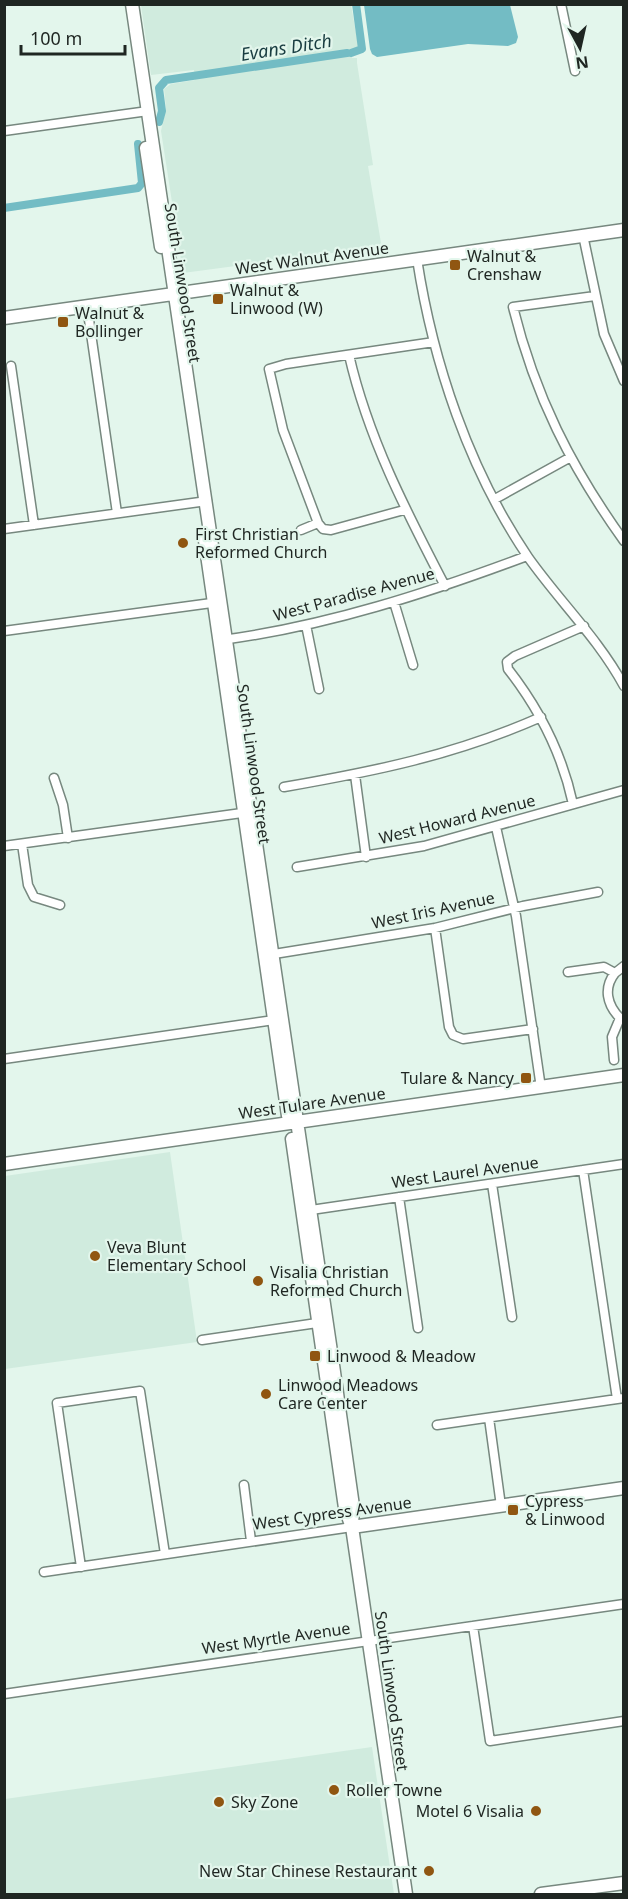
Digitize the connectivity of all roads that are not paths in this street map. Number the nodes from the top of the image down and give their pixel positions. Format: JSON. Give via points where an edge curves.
{"nodes":[{"id":1,"x":124,"y":4,"type":"edge"},
{"id":2,"x":132,"y":4,"type":"edge"},
{"id":3,"x":564,"y":5,"type":"edge"},
{"id":4,"x":575,"y":71,"type":"dead end"},
{"id":5,"x":144,"y":111,"type":"junction"},
{"id":6,"x":4,"y":131,"type":"edge"},
{"id":7,"x":624,"y":230,"type":"edge"},
{"id":8,"x":583,"y":236,"type":"junction"},
{"id":9,"x":417,"y":259,"type":"junction"},
{"id":10,"x":173,"y":294,"type":"junction"},
{"id":11,"x":595,"y":296,"type":"junction"},
{"id":12,"x":87,"y":306,"type":"junction"},
{"id":13,"x":4,"y":318,"type":"edge"},
{"id":14,"x":434,"y":342,"type":"junction"},
{"id":15,"x":349,"y":355,"type":"junction"},
{"id":16,"x":11,"y":366,"type":"dead end"},
{"id":17,"x":624,"y":381,"type":"edge"},
{"id":18,"x":569,"y":458,"type":"junction"},
{"id":19,"x":495,"y":499,"type":"junction"},
{"id":20,"x":203,"y":502,"type":"junction"},
{"id":21,"x":404,"y":510,"type":"junction"},
{"id":22,"x":117,"y":513,"type":"junction"},
{"id":23,"x":318,"y":523,"type":"junction"},
{"id":24,"x":34,"y":525,"type":"junction"},
{"id":25,"x":4,"y":529,"type":"edge"},
{"id":26,"x":301,"y":530,"type":"dead end"},
{"id":27,"x":624,"y":541,"type":"edge"},
{"id":28,"x":527,"y":556,"type":"junction"},
{"id":29,"x":445,"y":586,"type":"junction"},
{"id":30,"x":218,"y":602,"type":"junction"},
{"id":31,"x":394,"y":602,"type":"junction"},
{"id":32,"x":306,"y":625,"type":"junction"},
{"id":33,"x":584,"y":626,"type":"junction"},
{"id":34,"x":4,"y":631,"type":"edge"},
{"id":35,"x":223,"y":639,"type":"junction"},
{"id":36,"x":413,"y":665,"type":"dead end"},
{"id":37,"x":624,"y":686,"type":"edge"},
{"id":38,"x":319,"y":689,"type":"dead end"},
{"id":39,"x":541,"y":717,"type":"junction"},
{"id":40,"x":355,"y":775,"type":"junction"},
{"id":41,"x":54,"y":778,"type":"dead end"},
{"id":42,"x":284,"y":787,"type":"dead end"},
{"id":43,"x":624,"y":790,"type":"edge"},
{"id":44,"x":573,"y":804,"type":"junction"},
{"id":45,"x":248,"y":812,"type":"junction"},
{"id":46,"x":496,"y":827,"type":"junction"},
{"id":47,"x":68,"y":838,"type":"junction"},
{"id":48,"x":22,"y":844,"type":"junction"},
{"id":49,"x":4,"y":846,"type":"edge"},
{"id":50,"x":366,"y":857,"type":"junction"},
{"id":51,"x":297,"y":867,"type":"dead end"},
{"id":52,"x":598,"y":892,"type":"dead end"},
{"id":53,"x":60,"y":905,"type":"dead end"},
{"id":54,"x":515,"y":908,"type":"junction"},
{"id":55,"x":435,"y":928,"type":"junction"},
{"id":56,"x":274,"y":954,"type":"junction"},
{"id":57,"x":624,"y":966,"type":"edge"},
{"id":58,"x":568,"y":972,"type":"dead end"},
{"id":59,"x":615,"y":973,"type":"junction"},
{"id":60,"x":278,"y":1015,"type":"junction"},
{"id":61,"x":622,"y":1019,"type":"edge"},
{"id":62,"x":533,"y":1029,"type":"junction"},
{"id":63,"x":4,"y":1059,"type":"edge"},
{"id":64,"x":614,"y":1060,"type":"dead end"},
{"id":65,"x":624,"y":1075,"type":"edge"},
{"id":66,"x":542,"y":1088,"type":"junction"},
{"id":67,"x":294,"y":1123,"type":"junction"},
{"id":68,"x":4,"y":1164,"type":"edge"},
{"id":69,"x":624,"y":1164,"type":"edge"},
{"id":70,"x":583,"y":1170,"type":"junction"},
{"id":71,"x":492,"y":1184,"type":"junction"},
{"id":72,"x":399,"y":1197,"type":"junction"},
{"id":73,"x":311,"y":1210,"type":"junction"},
{"id":74,"x":304,"y":1223,"type":"junction"},
{"id":75,"x":512,"y":1317,"type":"dead end"},
{"id":76,"x":317,"y":1323,"type":"junction"},
{"id":77,"x":418,"y":1328,"type":"dead end"},
{"id":78,"x":202,"y":1340,"type":"dead end"},
{"id":79,"x":333,"y":1365,"type":"junction"},
{"id":80,"x":620,"y":1399,"type":"edge"},
{"id":81,"x":489,"y":1418,"type":"junction"},
{"id":82,"x":437,"y":1425,"type":"dead end"},
{"id":83,"x":244,"y":1485,"type":"dead end"},
{"id":84,"x":624,"y":1488,"type":"edge"},
{"id":85,"x":501,"y":1506,"type":"junction"},
{"id":86,"x":352,"y":1527,"type":"junction"},
{"id":87,"x":251,"y":1541,"type":"junction"},
{"id":88,"x":165,"y":1554,"type":"junction"},
{"id":89,"x":81,"y":1567,"type":"junction"},
{"id":90,"x":44,"y":1572,"type":"dead end"},
{"id":91,"x":624,"y":1604,"type":"edge"},
{"id":92,"x":473,"y":1626,"type":"junction"},
{"id":93,"x":368,"y":1640,"type":"junction"},
{"id":94,"x":4,"y":1694,"type":"edge"},
{"id":95,"x":624,"y":1721,"type":"edge"},
{"id":96,"x":624,"y":1883,"type":"edge"},
{"id":97,"x":406,"y":1894,"type":"edge"},
{"id":98,"x":541,"y":1894,"type":"edge"}],
"edges":[{"from":1,"to":5,"type":"street","name":"South Linwood Street"},
{"from":2,"to":5,"type":"street","name":"South Linwood Street"},
{"from":3,"to":4,"type":"street"},
{"from":5,"to":6,"type":"street"},
{"from":5,"to":10,"type":"street","name":"South Linwood Street"},
{"from":7,"to":8,"type":"street","name":"West Walnut Avenue"},
{"from":8,"to":9,"type":"street","name":"West Walnut Avenue"},
{"from":8,"to":11,"type":"street"},
{"from":9,"to":10,"type":"street","name":"West Walnut Avenue"},
{"from":9,"to":14,"type":"street"},
{"from":10,"to":12,"type":"street","name":"West Walnut Avenue"},
{"from":10,"to":20,"type":"street","name":"South Linwood Street"},
{"from":11,"to":17,"type":"street","via":[[604,334]]},
{"from":11,"to":18,"type":"street","via":[[513,307],[539,394]]},
{"from":12,"to":13,"type":"street","name":"West Walnut Avenue"},
{"from":12,"to":22,"type":"street"},
{"from":14,"to":15,"type":"street"},
{"from":14,"to":19,"type":"street","via":[[450,396]]},
{"from":15,"to":21,"type":"street","via":[[373,436]]},
{"from":15,"to":23,"type":"street","via":[[269,369],[283,430]]},
{"from":16,"to":24,"type":"street"},
{"from":18,"to":19,"type":"street"},
{"from":18,"to":27,"type":"street"},
{"from":19,"to":28,"type":"street"},
{"from":20,"to":22,"type":"street"},
{"from":20,"to":30,"type":"street","name":"South Linwood Street"},
{"from":21,"to":23,"type":"street","via":[[331,530]]},
{"from":21,"to":29,"type":"street"},
{"from":22,"to":24,"type":"street"},
{"from":23,"to":26,"type":"street"},
{"from":24,"to":25,"type":"street"},
{"from":28,"to":29,"type":"street","name":"West Paradise Avenue"},
{"from":28,"to":33,"type":"street"},
{"from":29,"to":31,"type":"street","name":"West Paradise Avenue"},
{"from":30,"to":34,"type":"street"},
{"from":30,"to":35,"type":"street","name":"South Linwood Street"},
{"from":31,"to":32,"type":"street","name":"West Paradise Avenue"},
{"from":31,"to":36,"type":"street"},
{"from":32,"to":35,"type":"street","name":"West Paradise Avenue"},
{"from":32,"to":38,"type":"street"},
{"from":33,"to":37,"type":"street"},
{"from":33,"to":39,"type":"street","via":[[507,662]]},
{"from":35,"to":45,"type":"street","name":"South Linwood Street"},
{"from":39,"to":40,"type":"street","via":[[454,751]]},
{"from":39,"to":44,"type":"street","via":[[565,771]]},
{"from":40,"to":42,"type":"street"},
{"from":40,"to":50,"type":"street"},
{"from":41,"to":47,"type":"street"},
{"from":43,"to":44,"type":"street","name":"West Howard Avenue"},
{"from":44,"to":46,"type":"street","name":"West Howard Avenue"},
{"from":45,"to":47,"type":"street"},
{"from":45,"to":56,"type":"street","name":"South Linwood Street"},
{"from":45,"to":60,"type":"street","name":"South Linwood Street"},
{"from":46,"to":50,"type":"street","name":"West Howard Avenue"},
{"from":46,"to":54,"type":"street"},
{"from":47,"to":48,"type":"street"},
{"from":48,"to":49,"type":"street"},
{"from":48,"to":53,"type":"street","via":[[28,885],[34,897]]},
{"from":50,"to":51,"type":"street","name":"West Howard Avenue"},
{"from":52,"to":54,"type":"street","name":"West Iris Avenue"},
{"from":54,"to":55,"type":"street","name":"West Iris Avenue"},
{"from":54,"to":62,"type":"street"},
{"from":55,"to":56,"type":"street","name":"West Iris Avenue"},
{"from":55,"to":62,"type":"street","via":[[453,1035],[463,1039]]},
{"from":56,"to":60,"type":"street","name":"South Linwood Street"},
{"from":57,"to":59,"type":"street"},
{"from":58,"to":59,"type":"street","via":[[604,967]]},
{"from":59,"to":61,"type":"street","via":[[607,994],[609,1005]]},
{"from":60,"to":63,"type":"street"},
{"from":60,"to":67,"type":"street","name":"South Linwood Street"},
{"from":61,"to":64,"type":"street","via":[[612,1037]]},
{"from":62,"to":66,"type":"street"},
{"from":65,"to":66,"type":"street","name":"West Tulare Avenue"},
{"from":66,"to":67,"type":"street","name":"West Tulare Avenue"},
{"from":67,"to":68,"type":"street","name":"West Tulare Avenue"},
{"from":67,"to":73,"type":"street","name":"South Linwood Street"},
{"from":67,"to":74,"type":"street","name":"South Linwood Street"},
{"from":69,"to":70,"type":"street","name":"West Laurel Avenue"},
{"from":70,"to":71,"type":"street","name":"West Laurel Avenue"},
{"from":70,"to":80,"type":"street"},
{"from":71,"to":72,"type":"street","name":"West Laurel Avenue"},
{"from":71,"to":75,"type":"street"},
{"from":72,"to":73,"type":"street","name":"West Laurel Avenue"},
{"from":72,"to":77,"type":"street"},
{"from":73,"to":74,"type":"street"},
{"from":73,"to":79,"type":"street","name":"South Linwood Street"},
{"from":74,"to":76,"type":"street","name":"South Linwood Street"},
{"from":76,"to":78,"type":"street"},
{"from":76,"to":79,"type":"street","via":[[323,1328]]},
{"from":76,"to":86,"type":"street","name":"South Linwood Street","via":[[345,1508]]},
{"from":79,"to":86,"type":"street","name":"South Linwood Street","via":[[353,1506]]},
{"from":80,"to":81,"type":"street"},
{"from":81,"to":82,"type":"street"},
{"from":81,"to":85,"type":"street"},
{"from":83,"to":87,"type":"street"},
{"from":84,"to":85,"type":"street","name":"West Cypress Avenue"},
{"from":85,"to":86,"type":"street","name":"West Cypress Avenue"},
{"from":86,"to":87,"type":"street","name":"West Cypress Avenue"},
{"from":86,"to":93,"type":"street","name":"South Linwood Street"},
{"from":87,"to":88,"type":"street","name":"West Cypress Avenue"},
{"from":88,"to":89,"type":"street","name":"West Cypress Avenue"},
{"from":88,"to":89,"type":"street","via":[[140,1390],[57,1403]]},
{"from":89,"to":90,"type":"street","name":"West Cypress Avenue"},
{"from":91,"to":92,"type":"street","name":"West Myrtle Avenue"},
{"from":92,"to":93,"type":"street","name":"West Myrtle Avenue"},
{"from":92,"to":95,"type":"street","via":[[490,1740]]},
{"from":93,"to":94,"type":"street","name":"West Myrtle Avenue"},
{"from":93,"to":97,"type":"street","name":"South Linwood Street"},
{"from":96,"to":98,"type":"street"}]}
